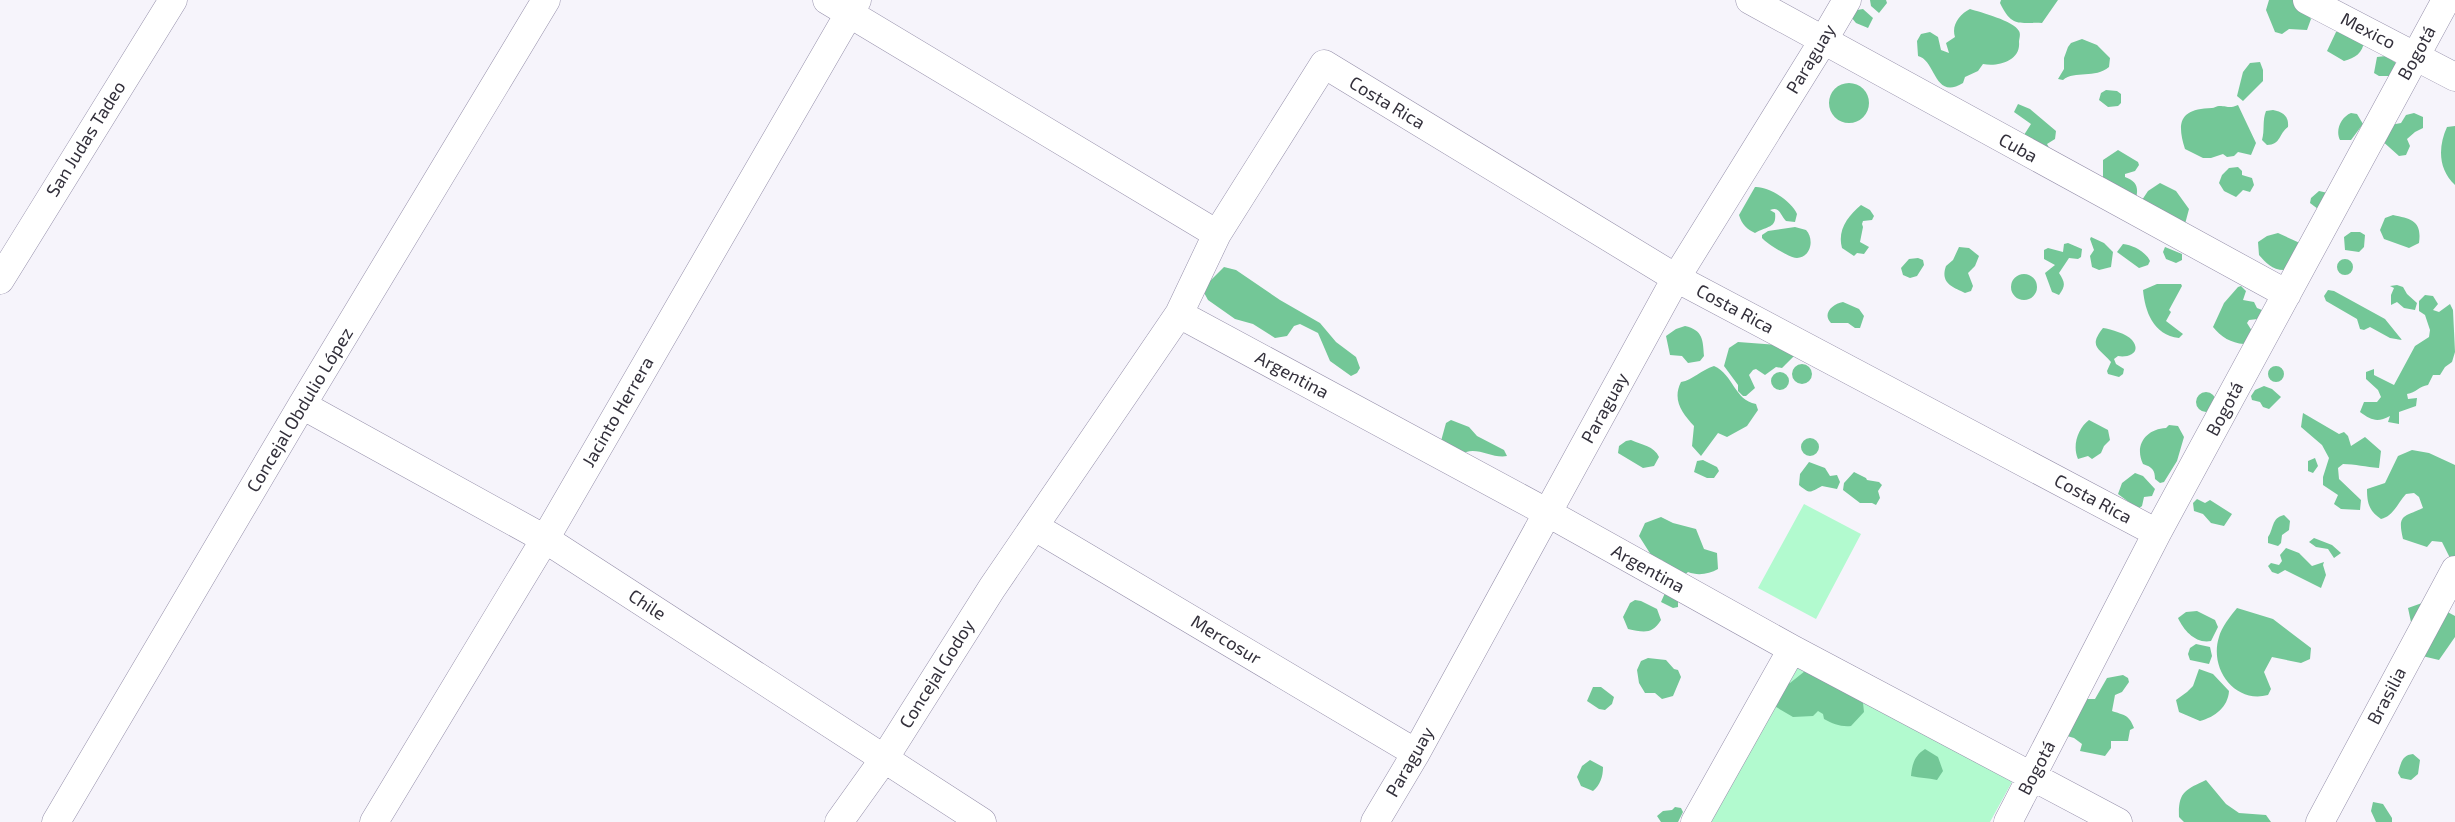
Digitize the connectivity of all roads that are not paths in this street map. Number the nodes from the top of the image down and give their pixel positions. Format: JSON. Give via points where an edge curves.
{"nodes":[{"id":1,"x":173,"y":0,"type":"edge"},
{"id":2,"x":546,"y":0,"type":"edge"},
{"id":3,"x":1750,"y":0,"type":"edge"},
{"id":4,"x":1847,"y":0,"type":"edge"},
{"id":5,"x":2307,"y":0,"type":"edge"},
{"id":6,"x":2446,"y":0,"type":"edge"},
{"id":7,"x":844,"y":5,"type":"edge"},
{"id":8,"x":1823,"y":42,"type":"junction"},
{"id":9,"x":2416,"y":56,"type":"junction"},
{"id":10,"x":1324,"y":64,"type":"joint"},
{"id":11,"x":2455,"y":77,"type":"edge"},
{"id":12,"x":1217,"y":234,"type":"junction"},
{"id":13,"x":9,"y":241,"type":"edge"},
{"id":14,"x":1676,"y":278,"type":"junction"},
{"id":15,"x":0,"y":280,"type":"edge"},
{"id":16,"x":2287,"y":294,"type":"junction"},
{"id":17,"x":1179,"y":314,"type":"junction"},
{"id":18,"x":302,"y":405,"type":"junction"},
{"id":19,"x":1548,"y":513,"type":"junction"},
{"id":20,"x":1035,"y":527,"type":"junction"},
{"id":21,"x":2158,"y":533,"type":"junction"},
{"id":22,"x":545,"y":539,"type":"junction"},
{"id":23,"x":2455,"y":570,"type":"edge"},
{"id":24,"x":1792,"y":649,"type":"junction"},
{"id":25,"x":1416,"y":753,"type":"junction"},
{"id":26,"x":884,"y":759,"type":"junction"},
{"id":27,"x":2032,"y":778,"type":"junction"},
{"id":28,"x":56,"y":822,"type":"edge"},
{"id":29,"x":374,"y":822,"type":"edge"},
{"id":30,"x":839,"y":822,"type":"edge"},
{"id":31,"x":982,"y":822,"type":"edge"},
{"id":32,"x":1375,"y":822,"type":"edge"},
{"id":33,"x":1695,"y":822,"type":"edge"},
{"id":34,"x":2008,"y":822,"type":"edge"},
{"id":35,"x":2118,"y":822,"type":"edge"},
{"id":36,"x":2320,"y":822,"type":"edge"}],
"edges":[{"from":1,"to":13,"type":"street","name":"San Judas Tadeo"},
{"from":2,"to":18,"type":"street","name":"Concejal Obdulio López"},
{"from":3,"to":8,"type":"street","name":"Cuba"},
{"from":4,"to":8,"type":"street","name":"Paraguay"},
{"from":5,"to":9,"type":"street","name":"Mexico"},
{"from":6,"to":9,"type":"street","name":"Bogotá"},
{"from":7,"to":12,"type":"street"},
{"from":7,"to":22,"type":"street","name":"Jacinto Herrera"},
{"from":8,"to":14,"type":"street","name":"Paraguay"},
{"from":8,"to":16,"type":"street","name":"Cuba"},
{"from":9,"to":11,"type":"street","name":"Mexico"},
{"from":9,"to":16,"type":"street","name":"Bogotá"},
{"from":10,"to":12,"type":"street","name":"Concejal Godoy"},
{"from":10,"to":14,"type":"street","name":"Costa Rica"},
{"from":12,"to":17,"type":"street","name":"Concejal Godoy"},
{"from":13,"to":15,"type":"street","name":"San Judas Tadeo"},
{"from":14,"to":19,"type":"street","name":"Paraguay"},
{"from":14,"to":21,"type":"street","name":"Costa Rica"},
{"from":16,"to":21,"type":"street","name":"Bogotá"},
{"from":17,"to":19,"type":"street","name":"Argentina"},
{"from":17,"to":20,"type":"street","name":"Concejal Godoy"},
{"from":18,"to":22,"type":"street","name":"Chile"},
{"from":18,"to":28,"type":"street","name":"Concejal Obdulio López"},
{"from":19,"to":24,"type":"street","name":"Argentina"},
{"from":19,"to":25,"type":"street","name":"Paraguay"},
{"from":20,"to":25,"type":"street","name":"Mercosur"},
{"from":20,"to":26,"type":"street","name":"Concejal Godoy","via":[[932,680]]},
{"from":21,"to":27,"type":"street","name":"Bogotá"},
{"from":22,"to":26,"type":"street","name":"Chile"},
{"from":22,"to":29,"type":"street","name":"Jacinto Herrera"},
{"from":23,"to":36,"type":"street","name":"Brasilia"},
{"from":24,"to":27,"type":"street","name":"Argentina"},
{"from":24,"to":33,"type":"street"},
{"from":25,"to":32,"type":"street","name":"Paraguay"},
{"from":26,"to":30,"type":"street","name":"Concejal Godoy"},
{"from":26,"to":31,"type":"street","name":"Chile"},
{"from":27,"to":34,"type":"street","name":"Bogotá"},
{"from":27,"to":35,"type":"street","name":"Argentina"}]}
